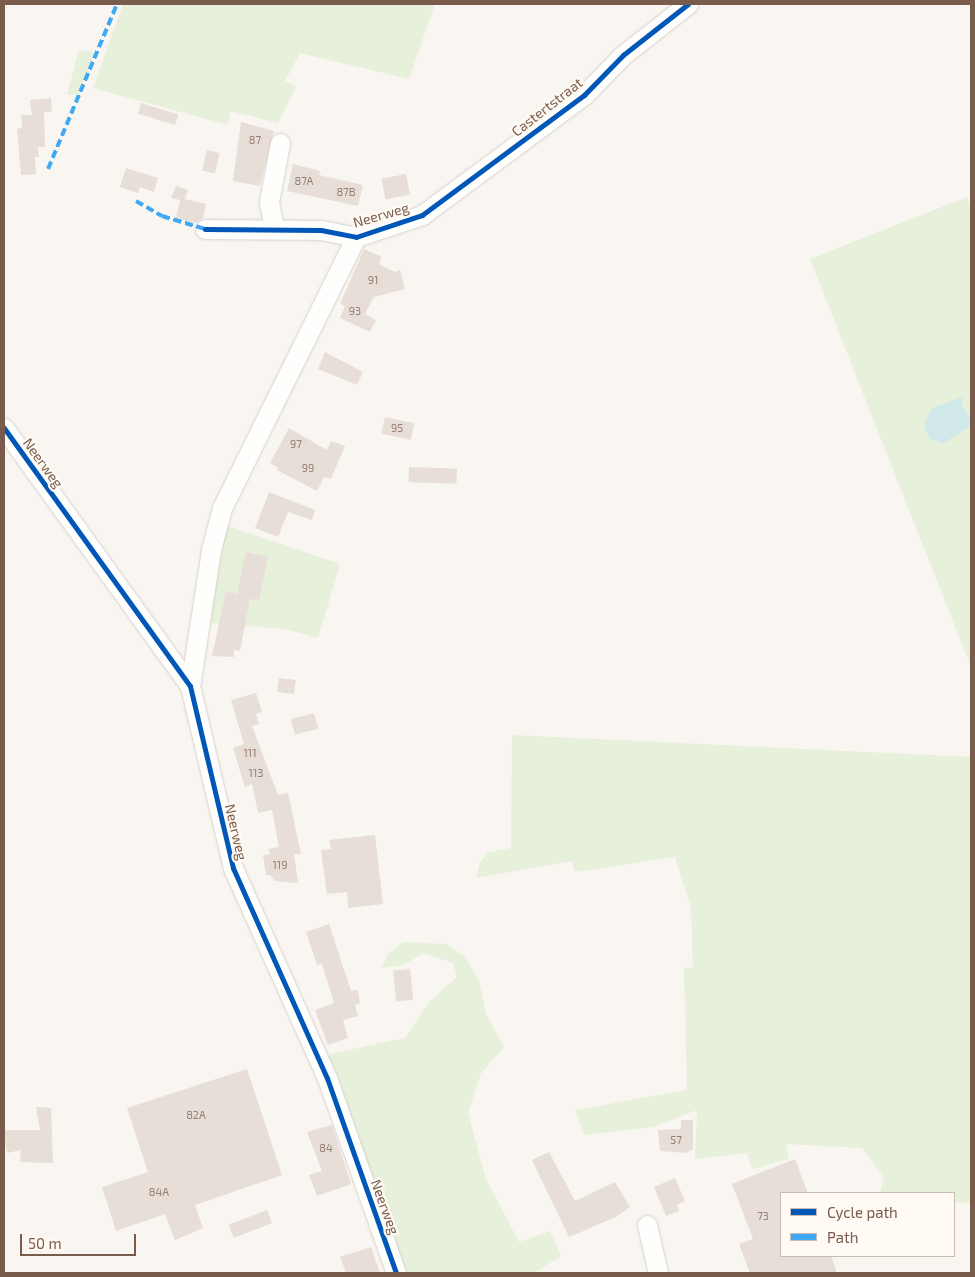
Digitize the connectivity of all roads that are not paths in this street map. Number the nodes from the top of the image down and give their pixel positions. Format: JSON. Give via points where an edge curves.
{"nodes":[{"id":1,"x":688,"y":4,"type":"edge"},
{"id":2,"x":280,"y":143,"type":"dead end"},
{"id":3,"x":463,"y":186,"type":"joint"},
{"id":4,"x":274,"y":228,"type":"junction"},
{"id":5,"x":206,"y":229,"type":"dead end"},
{"id":6,"x":356,"y":237,"type":"junction"},
{"id":7,"x":4,"y":428,"type":"edge"},
{"id":8,"x":190,"y":686,"type":"junction"},
{"id":9,"x":647,"y":1225,"type":"dead end"},
{"id":10,"x":396,"y":1273,"type":"edge"},
{"id":11,"x":658,"y":1273,"type":"edge"}],
"edges":[{"from":1,"to":3,"type":"street","name":"Castertstraat","via":[[623,56],[584,95]]},
{"from":2,"to":4,"type":"street","via":[[269,202]]},
{"from":3,"to":6,"type":"street","name":"Neerweg","via":[[422,215]]},
{"from":4,"to":5,"type":"street","name":"Neerweg"},
{"from":4,"to":6,"type":"street","name":"Neerweg","via":[[321,230]]},
{"from":6,"to":8,"type":"street","name":"Neerweg","via":[[222,508],[210,550]]},
{"from":7,"to":8,"type":"street","name":"Neerweg"},
{"from":8,"to":10,"type":"street","name":"Neerweg","via":[[233,868],[327,1078]]},
{"from":9,"to":11,"type":"street"}]}
